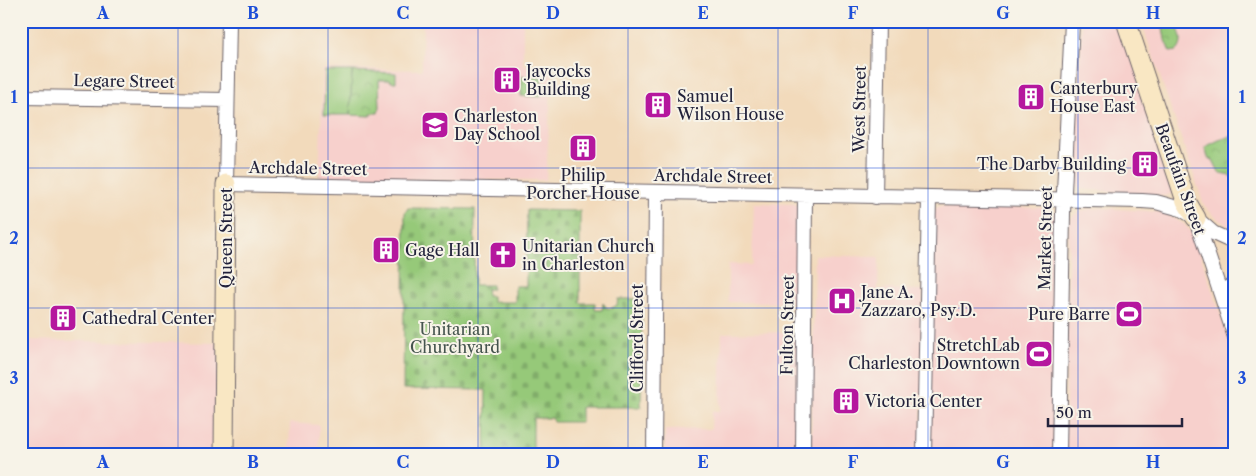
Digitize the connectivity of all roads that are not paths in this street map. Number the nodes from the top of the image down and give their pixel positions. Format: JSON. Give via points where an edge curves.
{"nodes":[{"id":1,"x":229,"y":21,"type":"edge"},
{"id":2,"x":878,"y":21,"type":"edge"},
{"id":3,"x":1072,"y":21,"type":"edge"},
{"id":4,"x":1126,"y":21,"type":"edge"},
{"id":5,"x":21,"y":97,"type":"edge"},
{"id":6,"x":227,"y":100,"type":"junction"},
{"id":7,"x":226,"y":184,"type":"junction"},
{"id":8,"x":656,"y":192,"type":"junction"},
{"id":9,"x":805,"y":195,"type":"junction"},
{"id":10,"x":875,"y":196,"type":"junction"},
{"id":11,"x":929,"y":197,"type":"junction"},
{"id":12,"x":1063,"y":199,"type":"junction"},
{"id":13,"x":1196,"y":218,"type":"junction"},
{"id":14,"x":1235,"y":243,"type":"edge"},
{"id":15,"x":1235,"y":284,"type":"edge"},
{"id":16,"x":1220,"y":292,"type":"junction"},
{"id":17,"x":1235,"y":337,"type":"edge"},
{"id":18,"x":224,"y":455,"type":"edge"},
{"id":19,"x":654,"y":455,"type":"edge"},
{"id":20,"x":803,"y":455,"type":"edge"},
{"id":21,"x":924,"y":455,"type":"edge"},
{"id":22,"x":1059,"y":455,"type":"edge"}],
"edges":[{"from":1,"to":6,"type":"street","name":"Queen Street"},
{"from":2,"to":10,"type":"street","name":"West Street"},
{"from":3,"to":12,"type":"street","name":"Market Street"},
{"from":4,"to":13,"type":"street","name":"Beaufain Street","via":[[1186,201]]},
{"from":5,"to":6,"type":"street","name":"Legare Street"},
{"from":6,"to":7,"type":"street","name":"Queen Street"},
{"from":7,"to":8,"type":"street","name":"Archdale Street"},
{"from":7,"to":18,"type":"street","name":"Queen Street"},
{"from":8,"to":9,"type":"street","name":"Archdale Street"},
{"from":8,"to":19,"type":"street","name":"Clifford Street"},
{"from":9,"to":10,"type":"street","name":"Archdale Street"},
{"from":9,"to":20,"type":"street","name":"Fulton Street"},
{"from":10,"to":11,"type":"street","name":"Archdale Street"},
{"from":11,"to":12,"type":"street","name":"Archdale Street"},
{"from":11,"to":21,"type":"street"},
{"from":12,"to":13,"type":"street","name":"Archdale Street","via":[[1156,202],[1181,209]]},
{"from":12,"to":22,"type":"street","name":"Market Street"},
{"from":13,"to":14,"type":"street","name":"Archdale Street","via":[[1214,233]]},
{"from":13,"to":16,"type":"street","name":"Beaufain Street"},
{"from":15,"to":16,"type":"street"},
{"from":16,"to":17,"type":"street","name":"Beaufain Street"}]}
